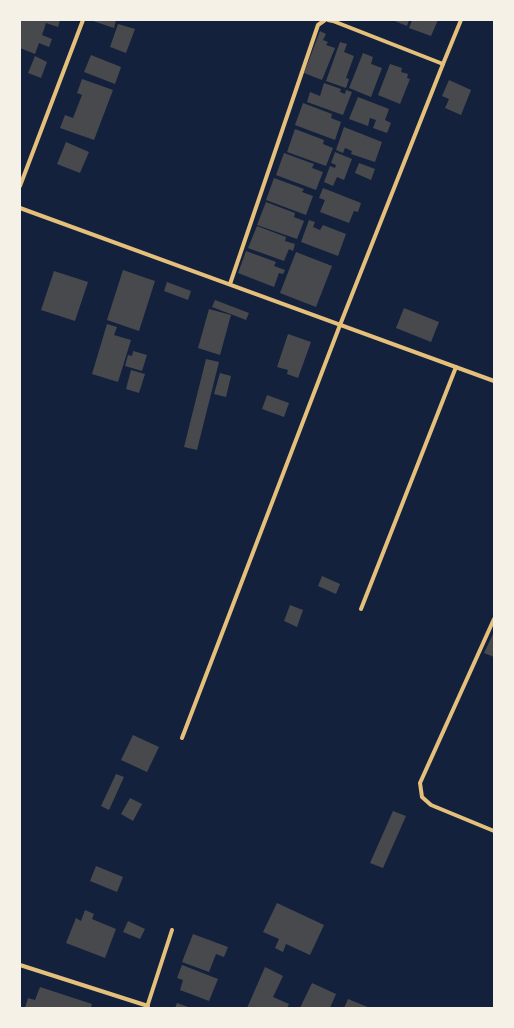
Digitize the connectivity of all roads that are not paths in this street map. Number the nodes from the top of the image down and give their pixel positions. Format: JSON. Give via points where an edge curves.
{"nodes":[{"id":1,"x":83,"y":20,"type":"edge"},
{"id":2,"x":326,"y":20,"type":"edge"},
{"id":3,"x":461,"y":20,"type":"edge"},
{"id":4,"x":443,"y":64,"type":"junction"},
{"id":5,"x":20,"y":186,"type":"edge"},
{"id":6,"x":20,"y":208,"type":"edge"},
{"id":7,"x":230,"y":284,"type":"junction"},
{"id":8,"x":340,"y":325,"type":"junction"},
{"id":9,"x":456,"y":367,"type":"junction"},
{"id":10,"x":494,"y":381,"type":"edge"},
{"id":11,"x":361,"y":609,"type":"dead end"},
{"id":12,"x":494,"y":620,"type":"edge"},
{"id":13,"x":182,"y":738,"type":"dead end"},
{"id":14,"x":494,"y":831,"type":"edge"},
{"id":15,"x":172,"y":930,"type":"dead end"},
{"id":16,"x":20,"y":965,"type":"edge"},
{"id":17,"x":147,"y":1007,"type":"edge"}],
"edges":[{"from":1,"to":5,"type":"street"},
{"from":2,"to":4,"type":"street"},
{"from":2,"to":7,"type":"street","via":[[318,25]]},
{"from":3,"to":4,"type":"street"},
{"from":4,"to":8,"type":"street"},
{"from":6,"to":7,"type":"street"},
{"from":7,"to":8,"type":"street"},
{"from":8,"to":9,"type":"street"},
{"from":8,"to":13,"type":"street"},
{"from":9,"to":10,"type":"street"},
{"from":9,"to":11,"type":"street"},
{"from":12,"to":14,"type":"street","via":[[420,784],[422,797],[431,805]]},
{"from":15,"to":17,"type":"street"},
{"from":16,"to":17,"type":"street"}]}
